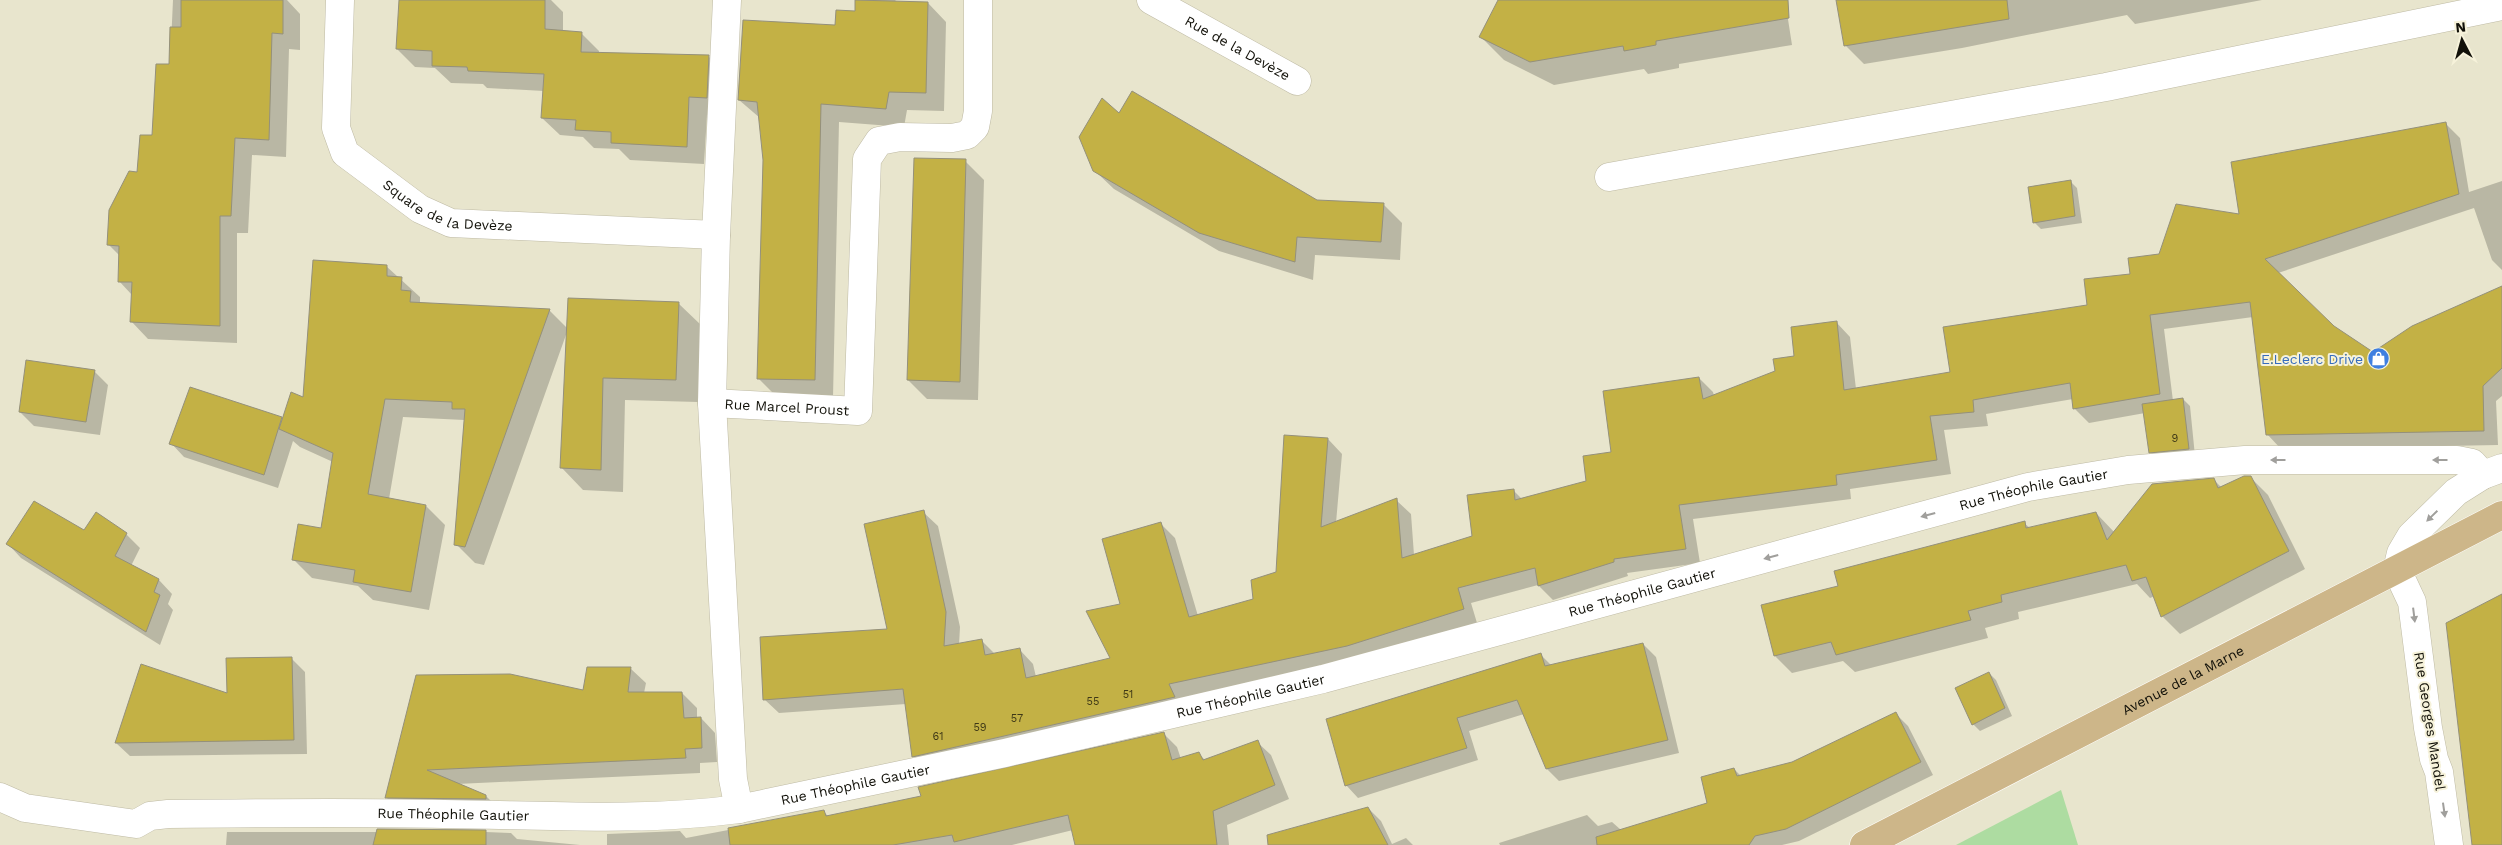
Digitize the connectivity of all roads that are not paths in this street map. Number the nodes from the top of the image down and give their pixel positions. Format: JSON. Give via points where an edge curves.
{"nodes":[{"id":1,"x":340,"y":0,"type":"edge"},
{"id":2,"x":727,"y":0,"type":"edge"},
{"id":3,"x":978,"y":0,"type":"edge"},
{"id":4,"x":1151,"y":0,"type":"edge"},
{"id":5,"x":2502,"y":6,"type":"edge"},
{"id":6,"x":1297,"y":81,"type":"dead end"},
{"id":7,"x":1609,"y":177,"type":"dead end"},
{"id":8,"x":716,"y":235,"type":"junction"},
{"id":9,"x":712,"y":403,"type":"junction"},
{"id":10,"x":2493,"y":471,"type":"edge"},
{"id":11,"x":2502,"y":515,"type":"edge"},
{"id":12,"x":2397,"y":570,"type":"junction"},
{"id":13,"x":0,"y":797,"type":"edge"},
{"id":14,"x":739,"y":809,"type":"junction"},
{"id":15,"x":137,"y":834,"type":"edge"},
{"id":16,"x":1864,"y":845,"type":"edge"},
{"id":17,"x":2449,"y":845,"type":"edge"}],
"edges":[{"from":1,"to":8,"type":"street","name":"Square de la Devèze","via":[[336,128],[345,153],[420,209],[451,223]]},
{"from":2,"to":8,"type":"street"},
{"from":3,"to":9,"type":"street","name":"Rue Marcel Proust","via":[[978,110],[975,127],[967,136],[900,137],[880,141],[867,159],[858,410]]},
{"from":4,"to":6,"type":"street","name":"Rue de la Devèze"},
{"from":5,"to":7,"type":"street","via":[[2106,87]]},
{"from":8,"to":9,"type":"street"},
{"from":9,"to":14,"type":"street","name":"Rue Marcel Proust","via":[[733,779]]},
{"from":10,"to":12,"type":"street","name":"Rue Théophile Gautier","one_way":true,"via":[[2456,492],[2411,536],[2401,553]]},
{"from":10,"to":14,"type":"street","name":"Rue Théophile Gautier","one_way":true,"via":[[2457,460],[2245,460],[2128,470],[2028,487],[1323,678],[1005,753]]},
{"from":11,"to":12,"type":"main road","name":"Avenue de la Marne"},
{"from":12,"to":16,"type":"main road","name":"Avenue de la Marne"},
{"from":12,"to":17,"type":"street","name":"Rue Georges Mandel","one_way":true,"via":[[2412,602],[2428,728],[2439,772]]},
{"from":13,"to":15,"type":"street","name":"Rue Théophile Gautier","via":[[25,808]]},
{"from":14,"to":15,"type":"street","name":"Rue Théophile Gautier","via":[[601,818],[444,814],[168,814],[150,816]]}]}
